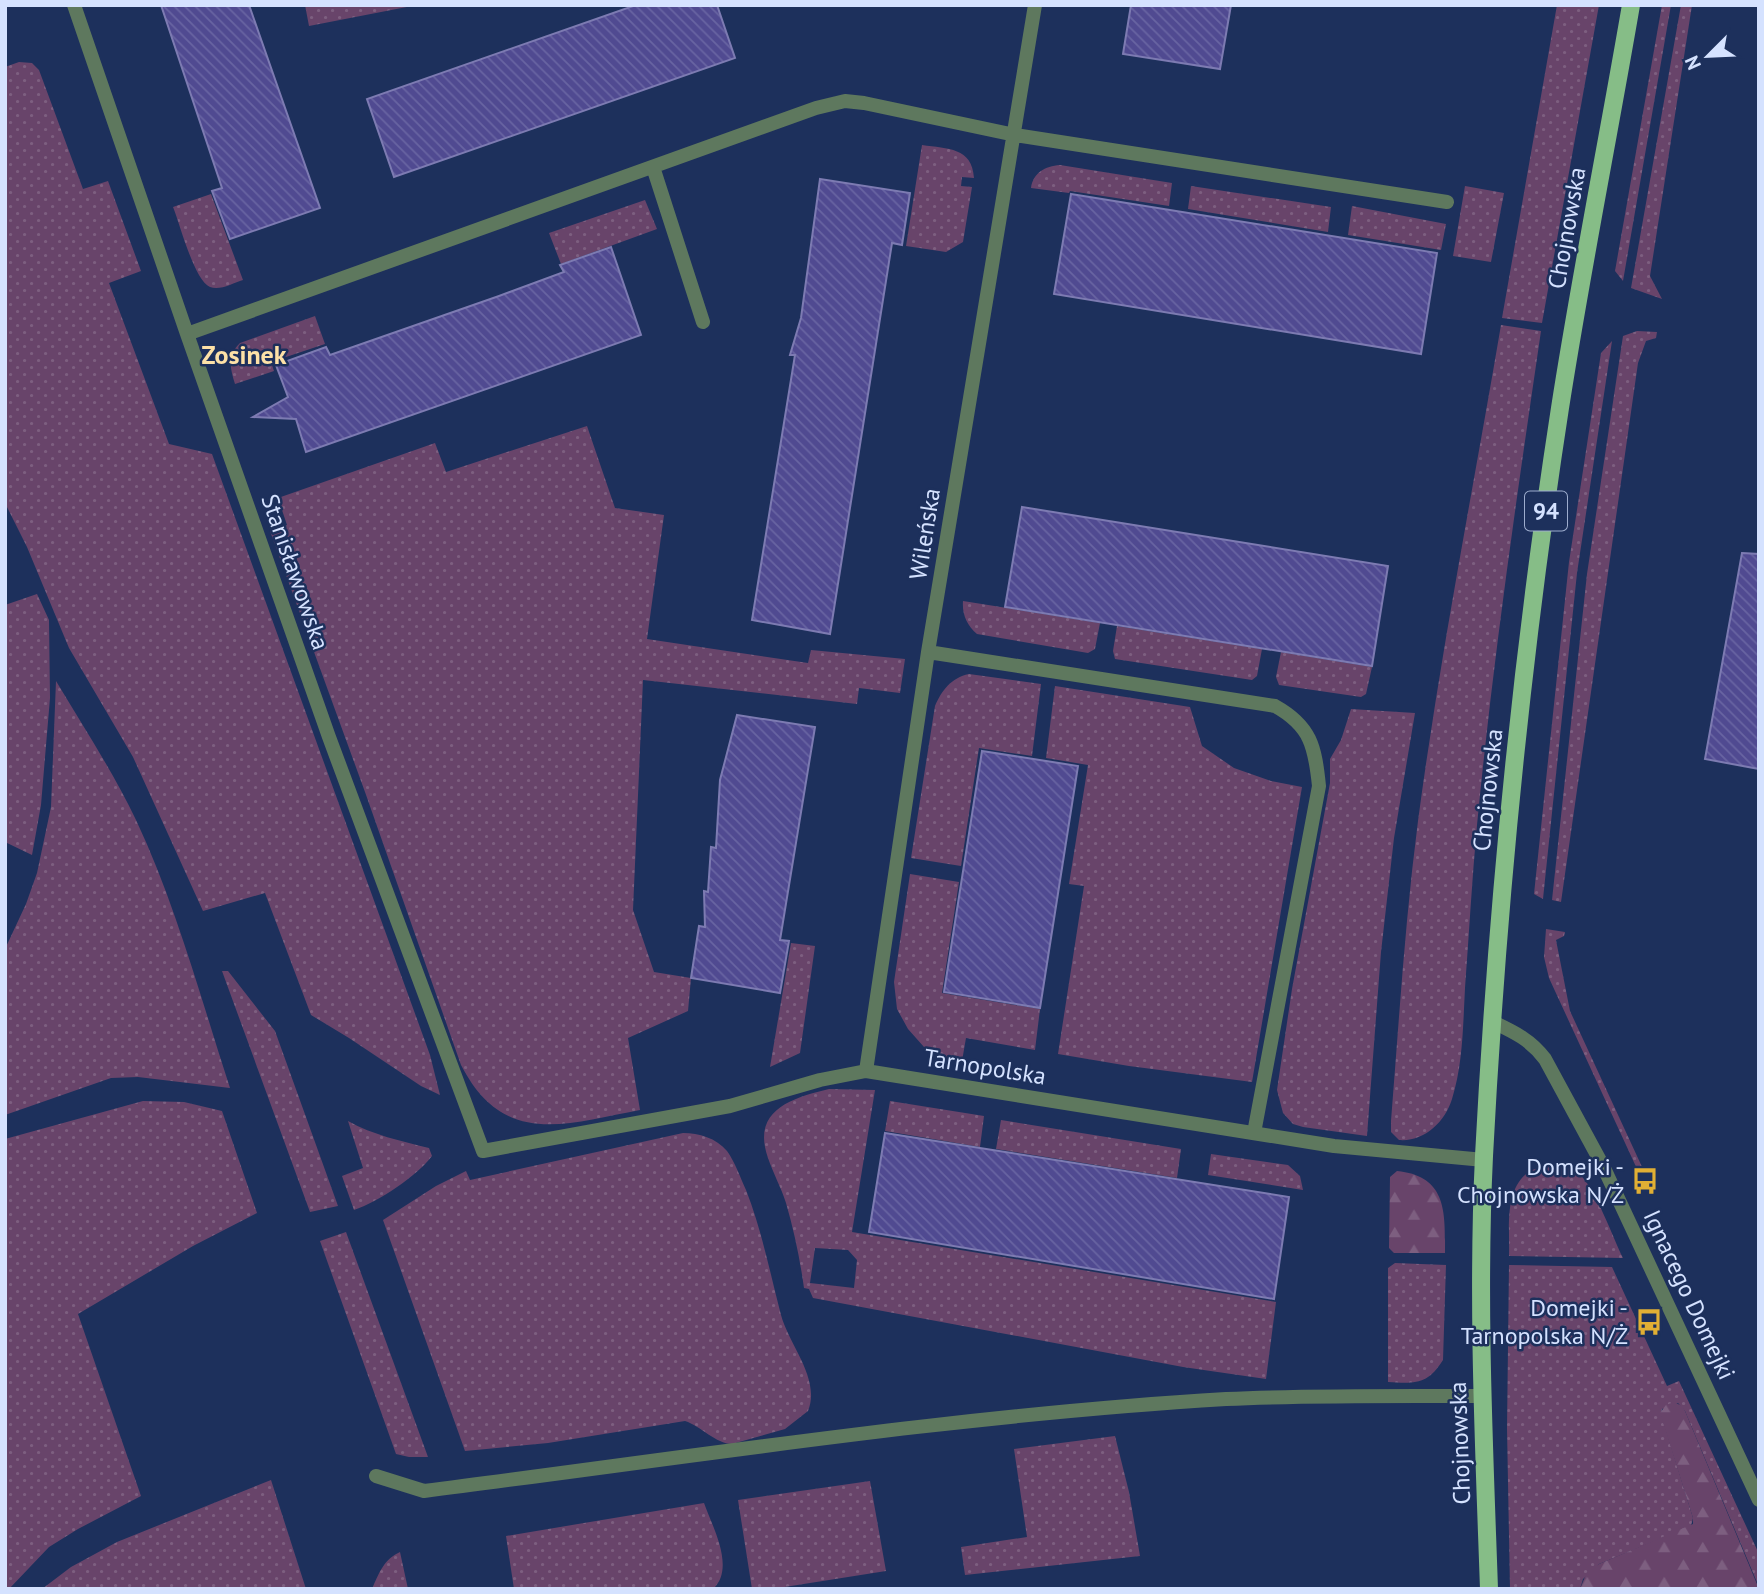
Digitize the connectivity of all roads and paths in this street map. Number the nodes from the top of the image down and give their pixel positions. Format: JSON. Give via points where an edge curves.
{"nodes":[{"id":1,"x":74,"y":5,"type":"edge"},
{"id":2,"x":1035,"y":5,"type":"edge"},
{"id":3,"x":1631,"y":5,"type":"edge"},
{"id":4,"x":1015,"y":135,"type":"junction"},
{"id":5,"x":653,"y":167,"type":"junction"},
{"id":6,"x":1447,"y":202,"type":"dead end"},
{"id":7,"x":703,"y":322,"type":"dead end"},
{"id":8,"x":187,"y":334,"type":"junction"},
{"id":9,"x":928,"y":652,"type":"junction"},
{"id":10,"x":1493,"y":1022,"type":"junction"},
{"id":11,"x":866,"y":1071,"type":"junction"},
{"id":12,"x":1254,"y":1133,"type":"junction"},
{"id":13,"x":483,"y":1151,"type":"joint"},
{"id":14,"x":1484,"y":1160,"type":"junction"},
{"id":15,"x":1482,"y":1396,"type":"junction"},
{"id":16,"x":376,"y":1476,"type":"dead end"},
{"id":17,"x":1759,"y":1500,"type":"edge"},
{"id":18,"x":1489,"y":1589,"type":"edge"}],
"edges":[{"from":1,"to":8,"type":"street","name":"Stanisławowska"},
{"from":2,"to":4,"type":"street","name":"Wileńska"},
{"from":3,"to":10,"type":"main road","name":"Chojnowska","number":"94","via":[[1546,506],[1513,785]]},
{"from":4,"to":5,"type":"street","via":[[845,101]]},
{"from":4,"to":6,"type":"street"},
{"from":4,"to":9,"type":"street","name":"Wileńska"},
{"from":5,"to":7,"type":"street"},
{"from":5,"to":8,"type":"street"},
{"from":8,"to":13,"type":"street","name":"Stanisławowska"},
{"from":9,"to":11,"type":"street","name":"Wileńska"},
{"from":9,"to":12,"type":"street","via":[[1275,706],[1293,716],[1306,732],[1315,750],[1319,786]]},
{"from":10,"to":14,"type":"main road","name":"Chojnowska","number":"94"},
{"from":10,"to":17,"type":"street","name":"Ignacego Domejki","via":[[1520,1034],[1545,1059],[1603,1166]]},
{"from":11,"to":12,"type":"street","name":"Tarnopolska"},
{"from":11,"to":13,"type":"street","name":"Tarnopolska","via":[[730,1106]]},
{"from":12,"to":14,"type":"street","name":"Tarnopolska","via":[[1334,1146]]},
{"from":14,"to":15,"type":"main road","name":"Chojnowska","number":"94"},
{"from":15,"to":16,"type":"street","via":[[1240,1399],[1060,1412],[424,1491]]},
{"from":15,"to":18,"type":"main road","name":"Chojnowska","number":"94"}]}
